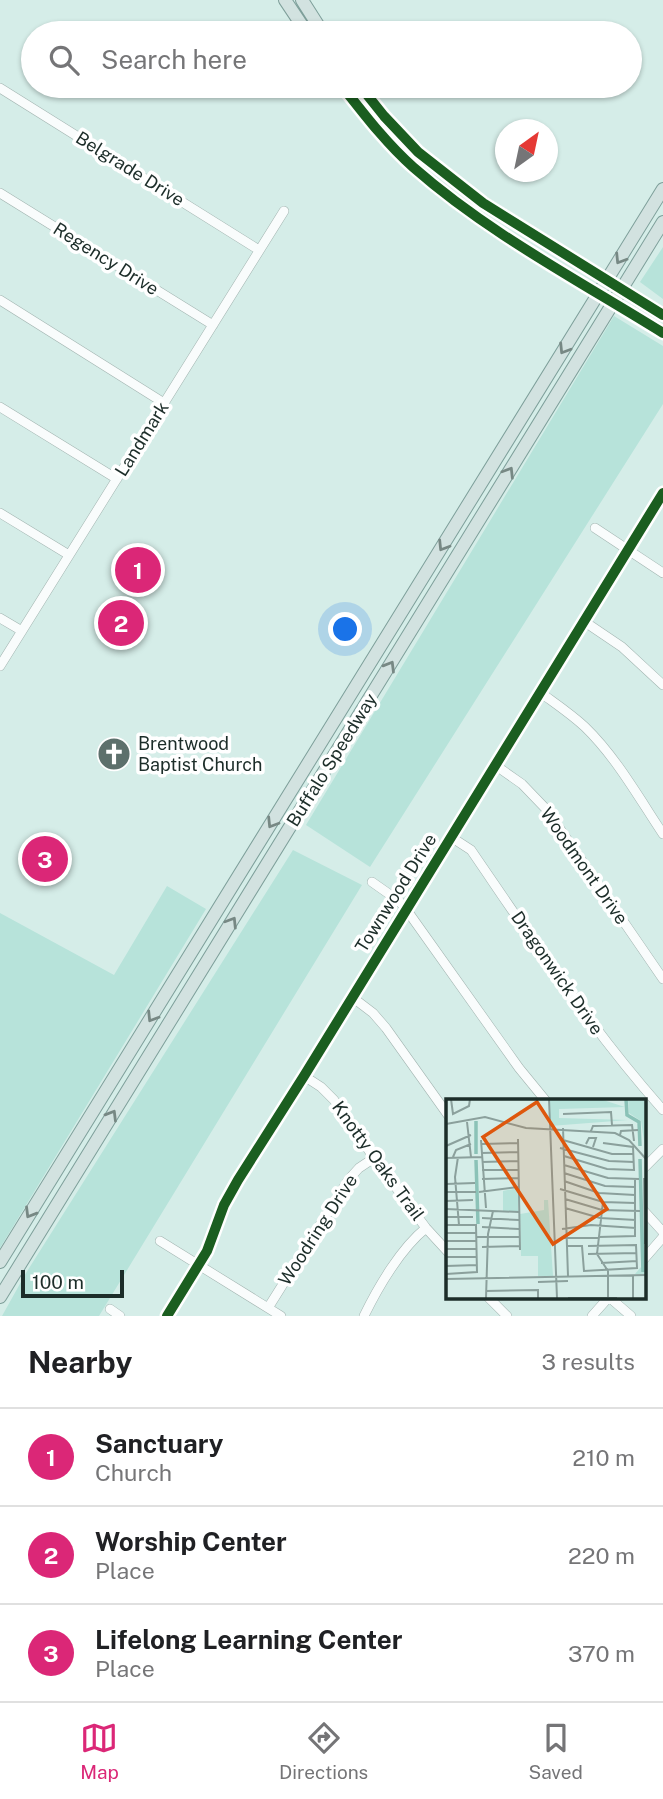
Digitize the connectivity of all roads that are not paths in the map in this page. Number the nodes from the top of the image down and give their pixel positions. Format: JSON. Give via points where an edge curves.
{"nodes":[{"id":1,"x":285,"y":0,"type":"edge"},
{"id":2,"x":302,"y":0,"type":"edge"},
{"id":3,"x":299,"y":21,"type":"edge"},
{"id":4,"x":315,"y":21,"type":"edge"},
{"id":5,"x":0,"y":88,"type":"edge"},
{"id":6,"x":352,"y":98,"type":"edge"},
{"id":7,"x":355,"y":98,"type":"edge"},
{"id":8,"x":369,"y":98,"type":"edge"},
{"id":9,"x":354,"y":101,"type":"junction"},
{"id":10,"x":663,"y":189,"type":"edge"},
{"id":11,"x":0,"y":193,"type":"edge"},
{"id":12,"x":284,"y":211,"type":"dead end"},
{"id":13,"x":663,"y":222,"type":"edge"},
{"id":14,"x":259,"y":250,"type":"junction"},
{"id":15,"x":607,"y":280,"type":"junction"},
{"id":16,"x":622,"y":289,"type":"junction"},
{"id":17,"x":599,"y":293,"type":"junction"},
{"id":18,"x":0,"y":300,"type":"edge"},
{"id":19,"x":614,"y":302,"type":"junction"},
{"id":20,"x":663,"y":315,"type":"edge"},
{"id":21,"x":213,"y":325,"type":"junction"},
{"id":22,"x":663,"y":333,"type":"edge"},
{"id":23,"x":164,"y":403,"type":"junction"},
{"id":24,"x":530,"y":405,"type":"junction"},
{"id":25,"x":0,"y":407,"type":"edge"},
{"id":26,"x":545,"y":414,"type":"junction"},
{"id":27,"x":117,"y":479,"type":"junction"},
{"id":28,"x":663,"y":493,"type":"edge"},
{"id":29,"x":472,"y":498,"type":"junction"},
{"id":30,"x":486,"y":508,"type":"junction"},
{"id":31,"x":0,"y":513,"type":"edge"},
{"id":32,"x":595,"y":528,"type":"dead end"},
{"id":33,"x":629,"y":549,"type":"junction"},
{"id":34,"x":69,"y":555,"type":"junction"},
{"id":35,"x":663,"y":573,"type":"edge"},
{"id":36,"x":413,"y":594,"type":"junction"},
{"id":37,"x":428,"y":603,"type":"junction"},
{"id":38,"x":0,"y":618,"type":"edge"},
{"id":39,"x":585,"y":622,"type":"junction"},
{"id":40,"x":22,"y":631,"type":"junction"},
{"id":41,"x":0,"y":666,"type":"edge"},
{"id":42,"x":663,"y":685,"type":"edge"},
{"id":43,"x":355,"y":688,"type":"junction"},
{"id":44,"x":541,"y":693,"type":"junction"},
{"id":45,"x":370,"y":698,"type":"junction"},
{"id":46,"x":495,"y":765,"type":"junction"},
{"id":47,"x":298,"y":782,"type":"junction"},
{"id":48,"x":312,"y":792,"type":"junction"},
{"id":49,"x":663,"y":834,"type":"edge"},
{"id":50,"x":451,"y":836,"type":"junction"},
{"id":51,"x":238,"y":877,"type":"junction"},
{"id":52,"x":372,"y":882,"type":"dead end"},
{"id":53,"x":253,"y":887,"type":"junction"},
{"id":54,"x":406,"y":909,"type":"junction"},
{"id":55,"x":180,"y":972,"type":"junction"},
{"id":56,"x":663,"y":979,"type":"edge"},
{"id":57,"x":195,"y":982,"type":"junction"},
{"id":58,"x":352,"y":998,"type":"junction"},
{"id":59,"x":121,"y":1066,"type":"junction"},
{"id":60,"x":136,"y":1076,"type":"junction"},
{"id":61,"x":304,"y":1076,"type":"junction"},
{"id":62,"x":543,"y":1099,"type":"edge"},
{"id":63,"x":663,"y":1110,"type":"edge"},
{"id":64,"x":446,"y":1112,"type":"edge"},
{"id":65,"x":663,"y":1149,"type":"edge"},
{"id":66,"x":374,"y":1158,"type":"junction"},
{"id":67,"x":60,"y":1163,"type":"junction"},
{"id":68,"x":646,"y":1166,"type":"edge"},
{"id":69,"x":76,"y":1173,"type":"junction"},
{"id":70,"x":646,"y":1213,"type":"edge"},
{"id":71,"x":426,"y":1228,"type":"junction"},
{"id":72,"x":663,"y":1231,"type":"edge"},
{"id":73,"x":663,"y":1237,"type":"edge"},
{"id":74,"x":160,"y":1241,"type":"dead end"},
{"id":75,"x":446,"y":1250,"type":"edge"},
{"id":76,"x":646,"y":1256,"type":"edge"},
{"id":77,"x":0,"y":1262,"type":"edge"},
{"id":78,"x":198,"y":1265,"type":"junction"},
{"id":79,"x":1,"y":1292,"type":"edge"},
{"id":80,"x":489,"y":1298,"type":"edge"},
{"id":81,"x":608,"y":1298,"type":"edge"},
{"id":82,"x":610,"y":1298,"type":"edge"},
{"id":83,"x":268,"y":1308,"type":"junction"},
{"id":84,"x":110,"y":1310,"type":"dead end"},
{"id":85,"x":120,"y":1316,"type":"edge"},
{"id":86,"x":167,"y":1316,"type":"edge"},
{"id":87,"x":281,"y":1316,"type":"edge"},
{"id":88,"x":364,"y":1316,"type":"edge"},
{"id":89,"x":507,"y":1316,"type":"edge"},
{"id":90,"x":592,"y":1316,"type":"edge"},
{"id":91,"x":631,"y":1316,"type":"edge"}],
"edges":[{"from":1,"to":3,"type":"main road"},
{"from":2,"to":4,"type":"main road"},
{"from":5,"to":14,"type":"street","name":"Belgrade Drive"},
{"from":6,"to":9,"type":"main road"},
{"from":7,"to":9,"type":"main road"},
{"from":8,"to":15,"type":"main road","via":[[443,173],[513,223]]},
{"from":9,"to":17,"type":"main road","via":[[411,165],[440,189],[506,237]]},
{"from":10,"to":15,"type":"main road","name":"Buffalo Speedway","one_way":true},
{"from":11,"to":21,"type":"street","name":"Regency Drive"},
{"from":12,"to":14,"type":"street","name":"Landmark"},
{"from":13,"to":16,"type":"main road","name":"Buffalo Speedway"},
{"from":14,"to":21,"type":"street","name":"Landmark"},
{"from":15,"to":16,"type":"main road"},
{"from":15,"to":17,"type":"main road","name":"Buffalo Speedway"},
{"from":16,"to":19,"type":"main road","name":"Buffalo Speedway"},
{"from":16,"to":20,"type":"main road"},
{"from":17,"to":19,"type":"main road"},
{"from":17,"to":24,"type":"main road","name":"Buffalo Speedway","one_way":true},
{"from":18,"to":23,"type":"street"},
{"from":19,"to":22,"type":"main road"},
{"from":19,"to":26,"type":"main road","name":"Buffalo Speedway"},
{"from":21,"to":23,"type":"street","name":"Landmark"},
{"from":23,"to":27,"type":"street","name":"Landmark"},
{"from":24,"to":26,"type":"main road"},
{"from":24,"to":29,"type":"main road","name":"Buffalo Speedway"},
{"from":25,"to":27,"type":"street"},
{"from":30,"to":26,"type":"main road","name":"Buffalo Speedway","one_way":true},
{"from":27,"to":34,"type":"street","name":"Landmark"},
{"from":28,"to":33,"type":"street","name":"Townwood Drive"},
{"from":29,"to":30,"type":"main road"},
{"from":29,"to":36,"type":"main road","name":"Buffalo Speedway","one_way":true},
{"from":30,"to":37,"type":"main road","name":"Buffalo Speedway"},
{"from":31,"to":34,"type":"street"},
{"from":32,"to":33,"type":"street"},
{"from":33,"to":35,"type":"street"},
{"from":33,"to":39,"type":"street","name":"Townwood Drive"},
{"from":34,"to":40,"type":"street","name":"Landmark"},
{"from":36,"to":37,"type":"main road"},
{"from":36,"to":43,"type":"main road","name":"Buffalo Speedway"},
{"from":45,"to":37,"type":"main road","name":"Buffalo Speedway","one_way":true},
{"from":38,"to":40,"type":"street"},
{"from":39,"to":42,"type":"street","via":[[622,647]]},
{"from":39,"to":44,"type":"street","name":"Townwood Drive"},
{"from":40,"to":41,"type":"street","name":"Landmark"},
{"from":43,"to":45,"type":"main road"},
{"from":43,"to":47,"type":"main road","name":"Buffalo Speedway"},
{"from":44,"to":46,"type":"street","name":"Townwood Drive"},
{"from":44,"to":49,"type":"street","via":[[573,716],[600,744]]},
{"from":45,"to":48,"type":"main road","name":"Buffalo Speedway"},
{"from":46,"to":50,"type":"street","name":"Townwood Drive"},
{"from":46,"to":56,"type":"street","name":"Woodmont Drive","via":[[547,810]]},
{"from":47,"to":48,"type":"main road"},
{"from":47,"to":51,"type":"main road","name":"Buffalo Speedway","one_way":true},
{"from":48,"to":53,"type":"main road","name":"Buffalo Speedway"},
{"from":50,"to":54,"type":"street","name":"Townwood Drive"},
{"from":50,"to":63,"type":"street","name":"Dragonwick Drive","via":[[471,850],[585,1015]]},
{"from":51,"to":53,"type":"main road"},
{"from":51,"to":55,"type":"main road","name":"Buffalo Speedway"},
{"from":52,"to":54,"type":"street"},
{"from":57,"to":53,"type":"main road","name":"Buffalo Speedway","one_way":true},
{"from":54,"to":58,"type":"street","name":"Townwood Drive"},
{"from":54,"to":62,"type":"street"},
{"from":55,"to":57,"type":"main road"},
{"from":55,"to":59,"type":"main road","name":"Buffalo Speedway","one_way":true},
{"from":57,"to":60,"type":"main road","name":"Buffalo Speedway"},
{"from":58,"to":61,"type":"street","name":"Townwood Drive"},
{"from":58,"to":64,"type":"street","via":[[386,1028]]},
{"from":59,"to":60,"type":"main road"},
{"from":59,"to":67,"type":"main road","name":"Buffalo Speedway"},
{"from":69,"to":60,"type":"main road","name":"Buffalo Speedway","one_way":true},
{"from":61,"to":66,"type":"street","name":"Knotty Oaks Trail","via":[[334,1100]]},
{"from":61,"to":78,"type":"street","name":"Townwood Drive","via":[[224,1205]]},
{"from":65,"to":68,"type":"street"},
{"from":66,"to":71,"type":"street","name":"Knotty Oaks Trail"},
{"from":66,"to":83,"type":"street","name":"Woodring Drive","via":[[349,1179]]},
{"from":67,"to":69,"type":"main road"},
{"from":67,"to":77,"type":"main road","name":"Buffalo Speedway","one_way":true},
{"from":69,"to":79,"type":"main road","name":"Buffalo Speedway"},
{"from":70,"to":72,"type":"street"},
{"from":71,"to":75,"type":"street","name":"Knotty Oaks Trail"},
{"from":71,"to":88,"type":"street","via":[[401,1254]]},
{"from":73,"to":76,"type":"street"},
{"from":74,"to":78,"type":"street"},
{"from":78,"to":83,"type":"street"},
{"from":78,"to":86,"type":"street","name":"Townwood Drive"},
{"from":80,"to":89,"type":"street"},
{"from":81,"to":90,"type":"street"},
{"from":82,"to":91,"type":"street"},
{"from":83,"to":87,"type":"street"},
{"from":84,"to":85,"type":"street"}]}
